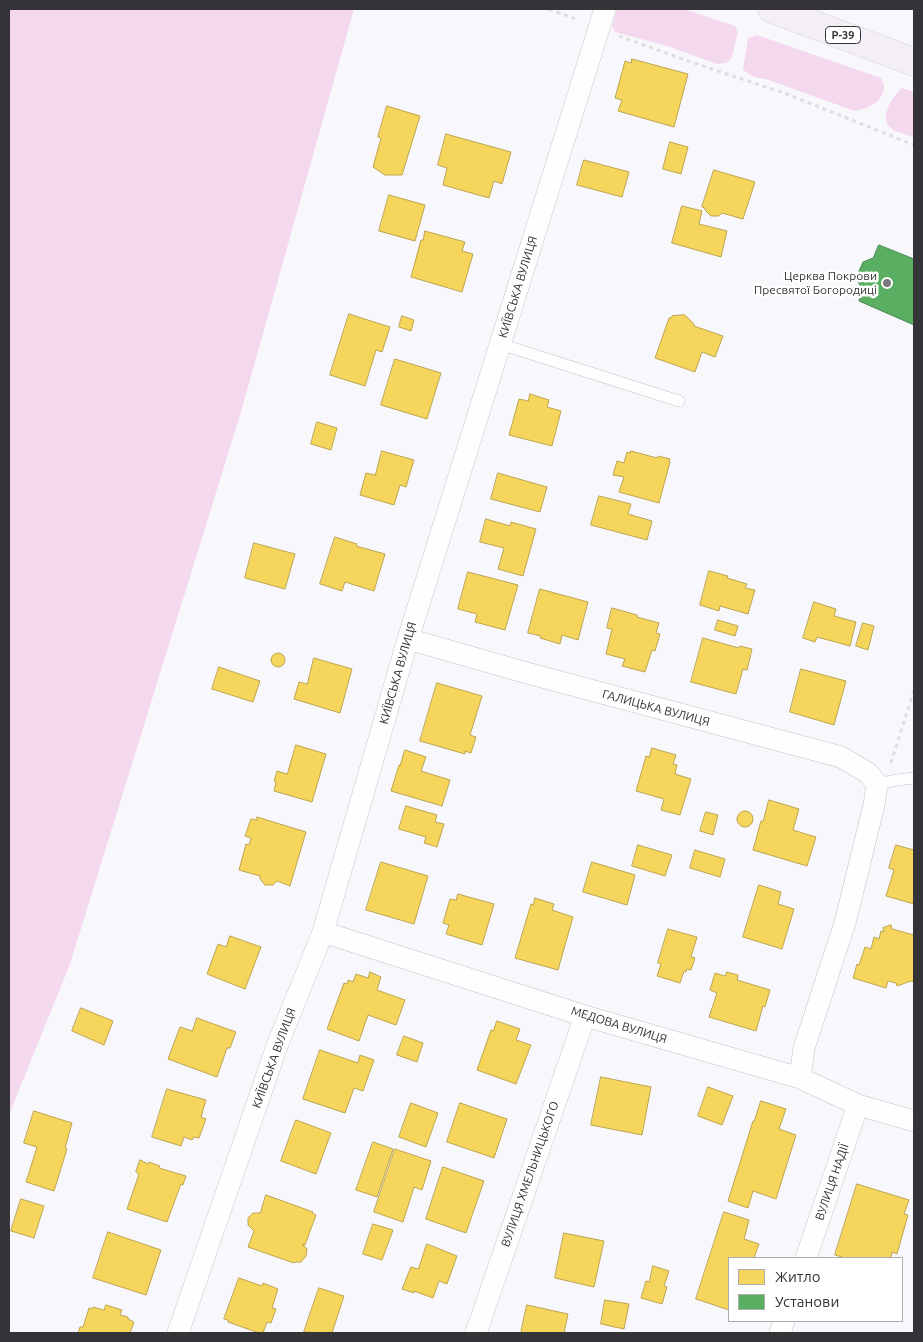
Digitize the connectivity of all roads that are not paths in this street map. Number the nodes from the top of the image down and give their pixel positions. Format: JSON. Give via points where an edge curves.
{"nodes":[{"id":1,"x":772,"y":9,"type":"edge"},
{"id":2,"x":602,"y":19,"type":"edge"},
{"id":3,"x":914,"y":62,"type":"edge"},
{"id":4,"x":500,"y":344,"type":"junction"},
{"id":5,"x":679,"y":401,"type":"dead end"},
{"id":6,"x":408,"y":639,"type":"junction"},
{"id":7,"x":914,"y":778,"type":"edge"},
{"id":8,"x":876,"y":794,"type":"junction"},
{"id":9,"x":323,"y":932,"type":"junction"},
{"id":10,"x":585,"y":1016,"type":"junction"},
{"id":11,"x":800,"y":1078,"type":"junction"},
{"id":12,"x":858,"y":1105,"type":"junction"},
{"id":13,"x":914,"y":1120,"type":"edge"},
{"id":14,"x":806,"y":1257,"type":"edge"},
{"id":15,"x":178,"y":1333,"type":"edge"},
{"id":16,"x":476,"y":1333,"type":"edge"}],
"edges":[{"from":1,"to":3,"type":"main road","number":"Р-39"},
{"from":2,"to":4,"type":"street","name":"КИЇВСЬКА ВУЛИЦЯ"},
{"from":4,"to":5,"type":"lane"},
{"from":4,"to":6,"type":"street","name":"КИЇВСЬКА ВУЛИЦЯ"},
{"from":6,"to":8,"type":"street","name":"ГАЛИЦЬКА ВУЛИЦЯ","via":[[841,757],[868,773]]},
{"from":6,"to":9,"type":"street","name":"КИЇВСЬКА ВУЛИЦЯ"},
{"from":7,"to":8,"type":"lane","via":[[897,780]]},
{"from":8,"to":11,"type":"street","via":[[845,923],[804,1048]]},
{"from":9,"to":10,"type":"street","name":"МЕДОВА ВУЛИЦЯ"},
{"from":9,"to":15,"type":"street","name":"КИЇВСЬКА ВУЛИЦЯ","via":[[277,1046]]},
{"from":10,"to":11,"type":"street","name":"МЕДОВА ВУЛИЦЯ"},
{"from":10,"to":16,"type":"street","name":"ВУЛИЦЯ ХМЕЛЬНИЦЬКОГО"},
{"from":11,"to":12,"type":"street","name":"МЕДОВА ВУЛИЦЯ"},
{"from":12,"to":13,"type":"street","name":"МЕДОВА ВУЛИЦЯ"},
{"from":12,"to":14,"type":"street","name":"ВУЛИЦЯ НАДІЇ"}]}
